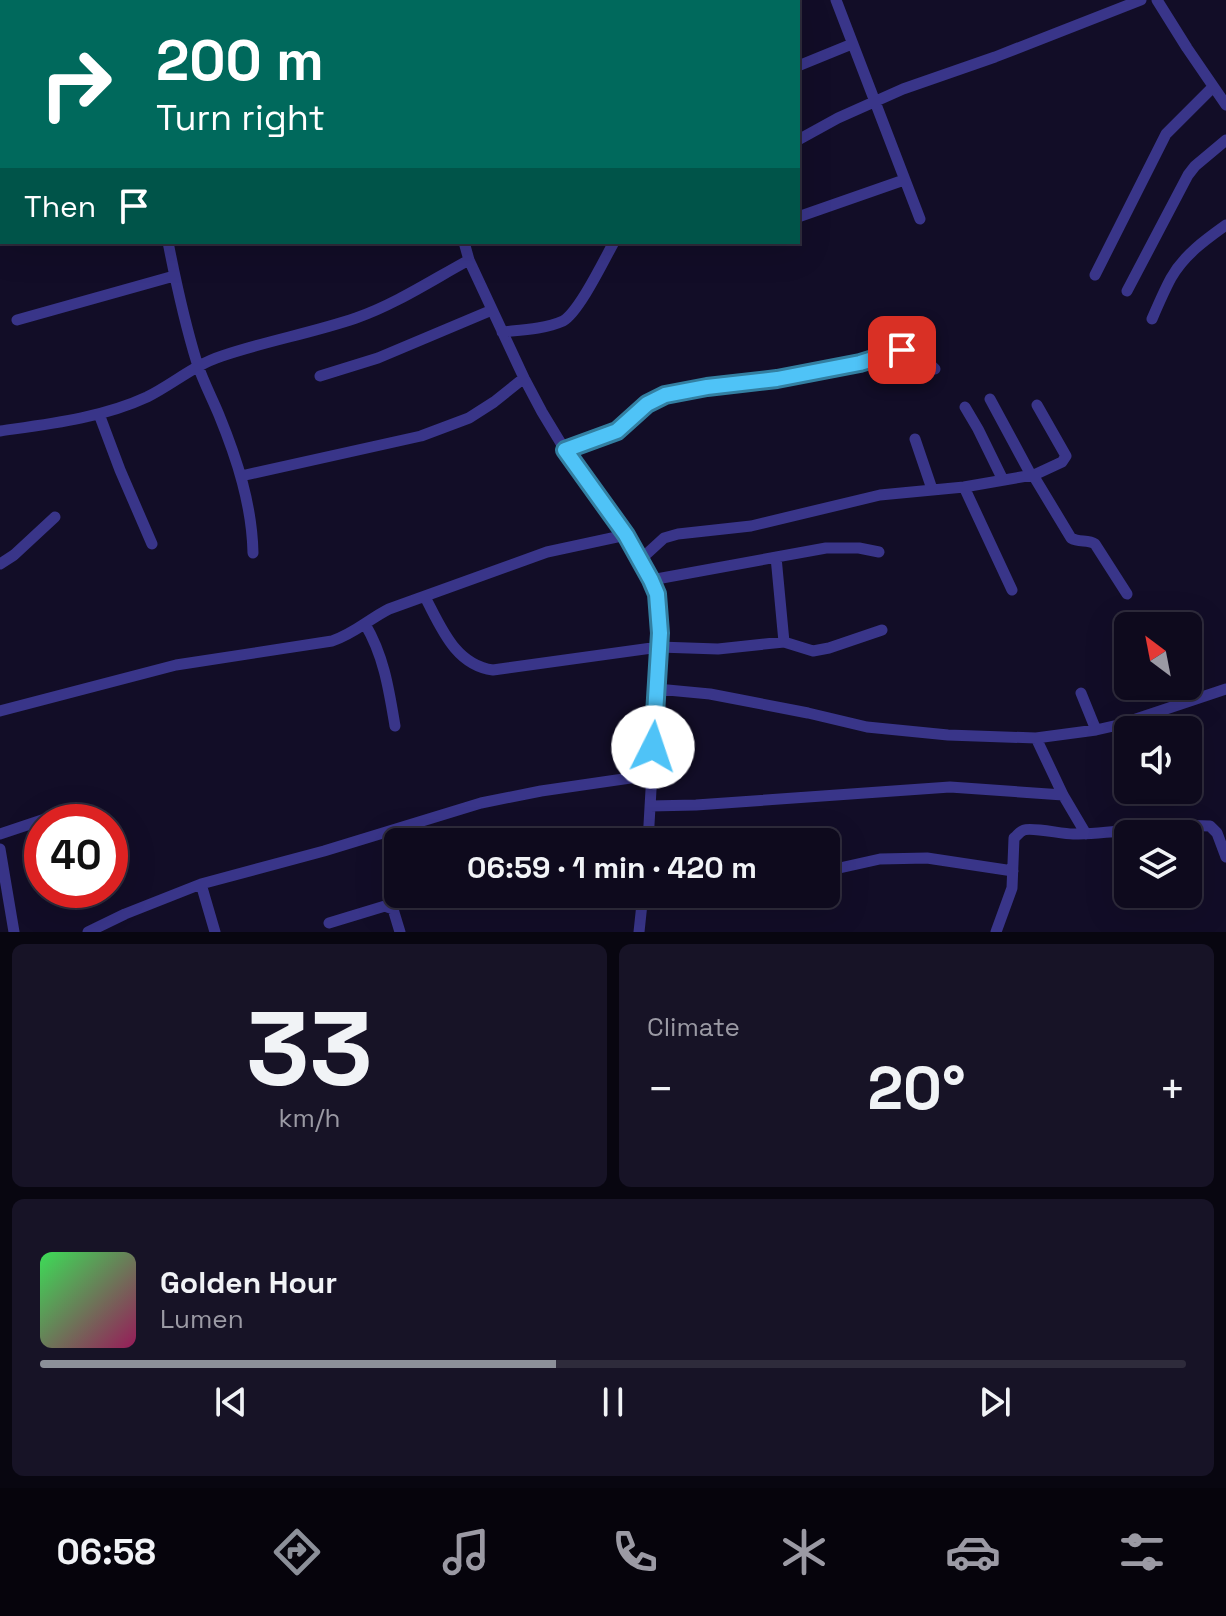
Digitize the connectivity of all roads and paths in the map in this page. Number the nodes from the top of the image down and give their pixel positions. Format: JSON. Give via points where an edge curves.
{"nodes":[{"id":1,"x":836,"y":0,"type":"edge"},
{"id":2,"x":1141,"y":0,"type":"edge"},
{"id":3,"x":1157,"y":0,"type":"edge"},
{"id":4,"x":852,"y":44,"type":"junction"},
{"id":5,"x":800,"y":65,"type":"edge"},
{"id":6,"x":1212,"y":88,"type":"junction"},
{"id":7,"x":875,"y":101,"type":"junction"},
{"id":8,"x":1226,"y":105,"type":"edge"},
{"id":9,"x":800,"y":139,"type":"edge"},
{"id":10,"x":1226,"y":140,"type":"edge"},
{"id":11,"x":904,"y":180,"type":"junction"},
{"id":12,"x":800,"y":216,"type":"edge"},
{"id":13,"x":920,"y":219,"type":"dead end"},
{"id":14,"x":1226,"y":225,"type":"edge"},
{"id":15,"x":168,"y":244,"type":"edge"},
{"id":16,"x":465,"y":244,"type":"edge"},
{"id":17,"x":613,"y":244,"type":"edge"},
{"id":18,"x":469,"y":260,"type":"junction"},
{"id":19,"x":1095,"y":275,"type":"dead end"},
{"id":20,"x":174,"y":276,"type":"junction"},
{"id":21,"x":1127,"y":291,"type":"dead end"},
{"id":22,"x":492,"y":310,"type":"junction"},
{"id":23,"x":1152,"y":319,"type":"dead end"},
{"id":24,"x":17,"y":320,"type":"dead end"},
{"id":25,"x":502,"y":332,"type":"junction"},
{"id":26,"x":198,"y":365,"type":"junction"},
{"id":27,"x":935,"y":369,"type":"dead end"},
{"id":28,"x":320,"y":376,"type":"dead end"},
{"id":29,"x":524,"y":378,"type":"junction"},
{"id":30,"x":990,"y":399,"type":"dead end"},
{"id":31,"x":1037,"y":405,"type":"dead end"},
{"id":32,"x":965,"y":407,"type":"dead end"},
{"id":33,"x":99,"y":414,"type":"junction"},
{"id":34,"x":1,"y":429,"type":"edge"},
{"id":35,"x":915,"y":439,"type":"dead end"},
{"id":36,"x":565,"y":450,"type":"junction"},
{"id":37,"x":1032,"y":475,"type":"junction"},
{"id":38,"x":241,"y":476,"type":"junction"},
{"id":39,"x":1003,"y":480,"type":"junction"},
{"id":40,"x":964,"y":487,"type":"junction"},
{"id":41,"x":932,"y":489,"type":"junction"},
{"id":42,"x":55,"y":517,"type":"dead end"},
{"id":43,"x":626,"y":535,"type":"junction"},
{"id":44,"x":152,"y":544,"type":"dead end"},
{"id":45,"x":879,"y":552,"type":"dead end"},
{"id":46,"x":253,"y":553,"type":"dead end"},
{"id":47,"x":776,"y":557,"type":"junction"},
{"id":48,"x":640,"y":560,"type":"junction"},
{"id":49,"x":0,"y":564,"type":"edge"},
{"id":50,"x":651,"y":580,"type":"junction"},
{"id":51,"x":1012,"y":590,"type":"dead end"},
{"id":52,"x":1127,"y":594,"type":"dead end"},
{"id":53,"x":425,"y":597,"type":"junction"},
{"id":54,"x":365,"y":624,"type":"junction"},
{"id":55,"x":882,"y":630,"type":"dead end"},
{"id":56,"x":784,"y":642,"type":"junction"},
{"id":57,"x":659,"y":647,"type":"junction"},
{"id":58,"x":657,"y":689,"type":"junction"},
{"id":59,"x":1226,"y":689,"type":"edge"},
{"id":60,"x":1081,"y":693,"type":"dead end"},
{"id":61,"x":0,"y":711,"type":"edge"},
{"id":62,"x":395,"y":726,"type":"dead end"},
{"id":63,"x":1096,"y":730,"type":"junction"},
{"id":64,"x":1036,"y":738,"type":"junction"},
{"id":65,"x":651,"y":775,"type":"junction"},
{"id":66,"x":1063,"y":795,"type":"junction"},
{"id":67,"x":650,"y":806,"type":"junction"},
{"id":68,"x":24,"y":826,"type":"edge"},
{"id":69,"x":649,"y":828,"type":"edge"},
{"id":70,"x":0,"y":834,"type":"edge"},
{"id":71,"x":1086,"y":834,"type":"junction"},
{"id":72,"x":0,"y":849,"type":"edge"},
{"id":73,"x":1226,"y":857,"type":"edge"},
{"id":74,"x":840,"y":868,"type":"edge"},
{"id":75,"x":1013,"y":871,"type":"junction"},
{"id":76,"x":201,"y":884,"type":"junction"},
{"id":77,"x":642,"y":908,"type":"edge"},
{"id":78,"x":329,"y":923,"type":"dead end"},
{"id":79,"x":14,"y":932,"type":"edge"},
{"id":80,"x":88,"y":932,"type":"edge"},
{"id":81,"x":215,"y":932,"type":"edge"},
{"id":82,"x":400,"y":932,"type":"edge"},
{"id":83,"x":639,"y":932,"type":"edge"},
{"id":84,"x":996,"y":932,"type":"edge"}],
"edges":[{"from":1,"to":4,"type":"street"},
{"from":2,"to":7,"type":"street"},
{"from":3,"to":6,"type":"street"},
{"from":4,"to":5,"type":"street"},
{"from":4,"to":7,"type":"street"},
{"from":6,"to":8,"type":"street"},
{"from":6,"to":19,"type":"street","via":[[1166,134]]},
{"from":7,"to":9,"type":"street"},
{"from":7,"to":11,"type":"street"},
{"from":10,"to":21,"type":"street","via":[[1188,175]]},
{"from":11,"to":12,"type":"street"},
{"from":11,"to":13,"type":"street"},
{"from":14,"to":23,"type":"street","via":[[1185,259]]},
{"from":15,"to":20,"type":"street"},
{"from":16,"to":18,"type":"street"},
{"from":17,"to":25,"type":"street","via":[[567,319]]},
{"from":18,"to":22,"type":"street"},
{"from":18,"to":26,"type":"street","via":[[356,318]]},
{"from":20,"to":24,"type":"street"},
{"from":20,"to":26,"type":"street"},
{"from":22,"to":25,"type":"street"},
{"from":22,"to":28,"type":"street"},
{"from":25,"to":29,"type":"street"},
{"from":26,"to":33,"type":"street","via":[[145,398]]},
{"from":26,"to":38,"type":"street"},
{"from":27,"to":36,"type":"street","via":[[918,353],[898,350],[789,377],[665,395],[617,431]]},
{"from":29,"to":36,"type":"street"},
{"from":29,"to":38,"type":"street","via":[[469,418],[421,436]]},
{"from":30,"to":37,"type":"street"},
{"from":31,"to":37,"type":"street","via":[[1066,456]]},
{"from":32,"to":39,"type":"street"},
{"from":33,"to":34,"type":"street"},
{"from":33,"to":44,"type":"street"},
{"from":35,"to":41,"type":"street"},
{"from":36,"to":43,"type":"street"},
{"from":37,"to":39,"type":"street"},
{"from":37,"to":52,"type":"street","via":[[1071,538],[1095,544]]},
{"from":38,"to":46,"type":"street"},
{"from":39,"to":40,"type":"street"},
{"from":40,"to":41,"type":"street"},
{"from":40,"to":51,"type":"street"},
{"from":41,"to":48,"type":"street","via":[[880,495],[751,526],[678,534],[664,538]]},
{"from":42,"to":49,"type":"street"},
{"from":43,"to":48,"type":"street"},
{"from":43,"to":53,"type":"street","via":[[547,552]]},
{"from":45,"to":47,"type":"street","via":[[826,548]]},
{"from":47,"to":50,"type":"street"},
{"from":47,"to":56,"type":"street"},
{"from":48,"to":50,"type":"street"},
{"from":50,"to":57,"type":"street","via":[[657,594]]},
{"from":53,"to":54,"type":"street"},
{"from":53,"to":57,"type":"street","via":[[456,650],[483,669]]},
{"from":54,"to":61,"type":"street","via":[[332,641],[176,665]]},
{"from":54,"to":62,"type":"street","via":[[382,660]]},
{"from":55,"to":56,"type":"street","via":[[813,651]]},
{"from":56,"to":57,"type":"street","via":[[718,649]]},
{"from":57,"to":58,"type":"street"},
{"from":58,"to":64,"type":"street","via":[[710,694],[867,727]]},
{"from":58,"to":65,"type":"street"},
{"from":59,"to":63,"type":"street"},
{"from":60,"to":63,"type":"street"},
{"from":63,"to":64,"type":"street"},
{"from":64,"to":66,"type":"street"},
{"from":65,"to":67,"type":"street"},
{"from":65,"to":76,"type":"street","via":[[481,803]]},
{"from":66,"to":67,"type":"street","via":[[950,787]]},
{"from":66,"to":71,"type":"street"},
{"from":67,"to":69,"type":"street"},
{"from":68,"to":70,"type":"street"},
{"from":71,"to":73,"type":"street","via":[[1210,826]]},
{"from":71,"to":75,"type":"street","via":[[1022,831],[1014,838]]},
{"from":72,"to":79,"type":"street"},
{"from":74,"to":75,"type":"street","via":[[880,859],[927,858]]},
{"from":75,"to":84,"type":"street"},
{"from":76,"to":80,"type":"street"},
{"from":76,"to":81,"type":"street"},
{"from":77,"to":83,"type":"street"},
{"from":78,"to":82,"type":"street","via":[[385,906],[393,909]]}]}
